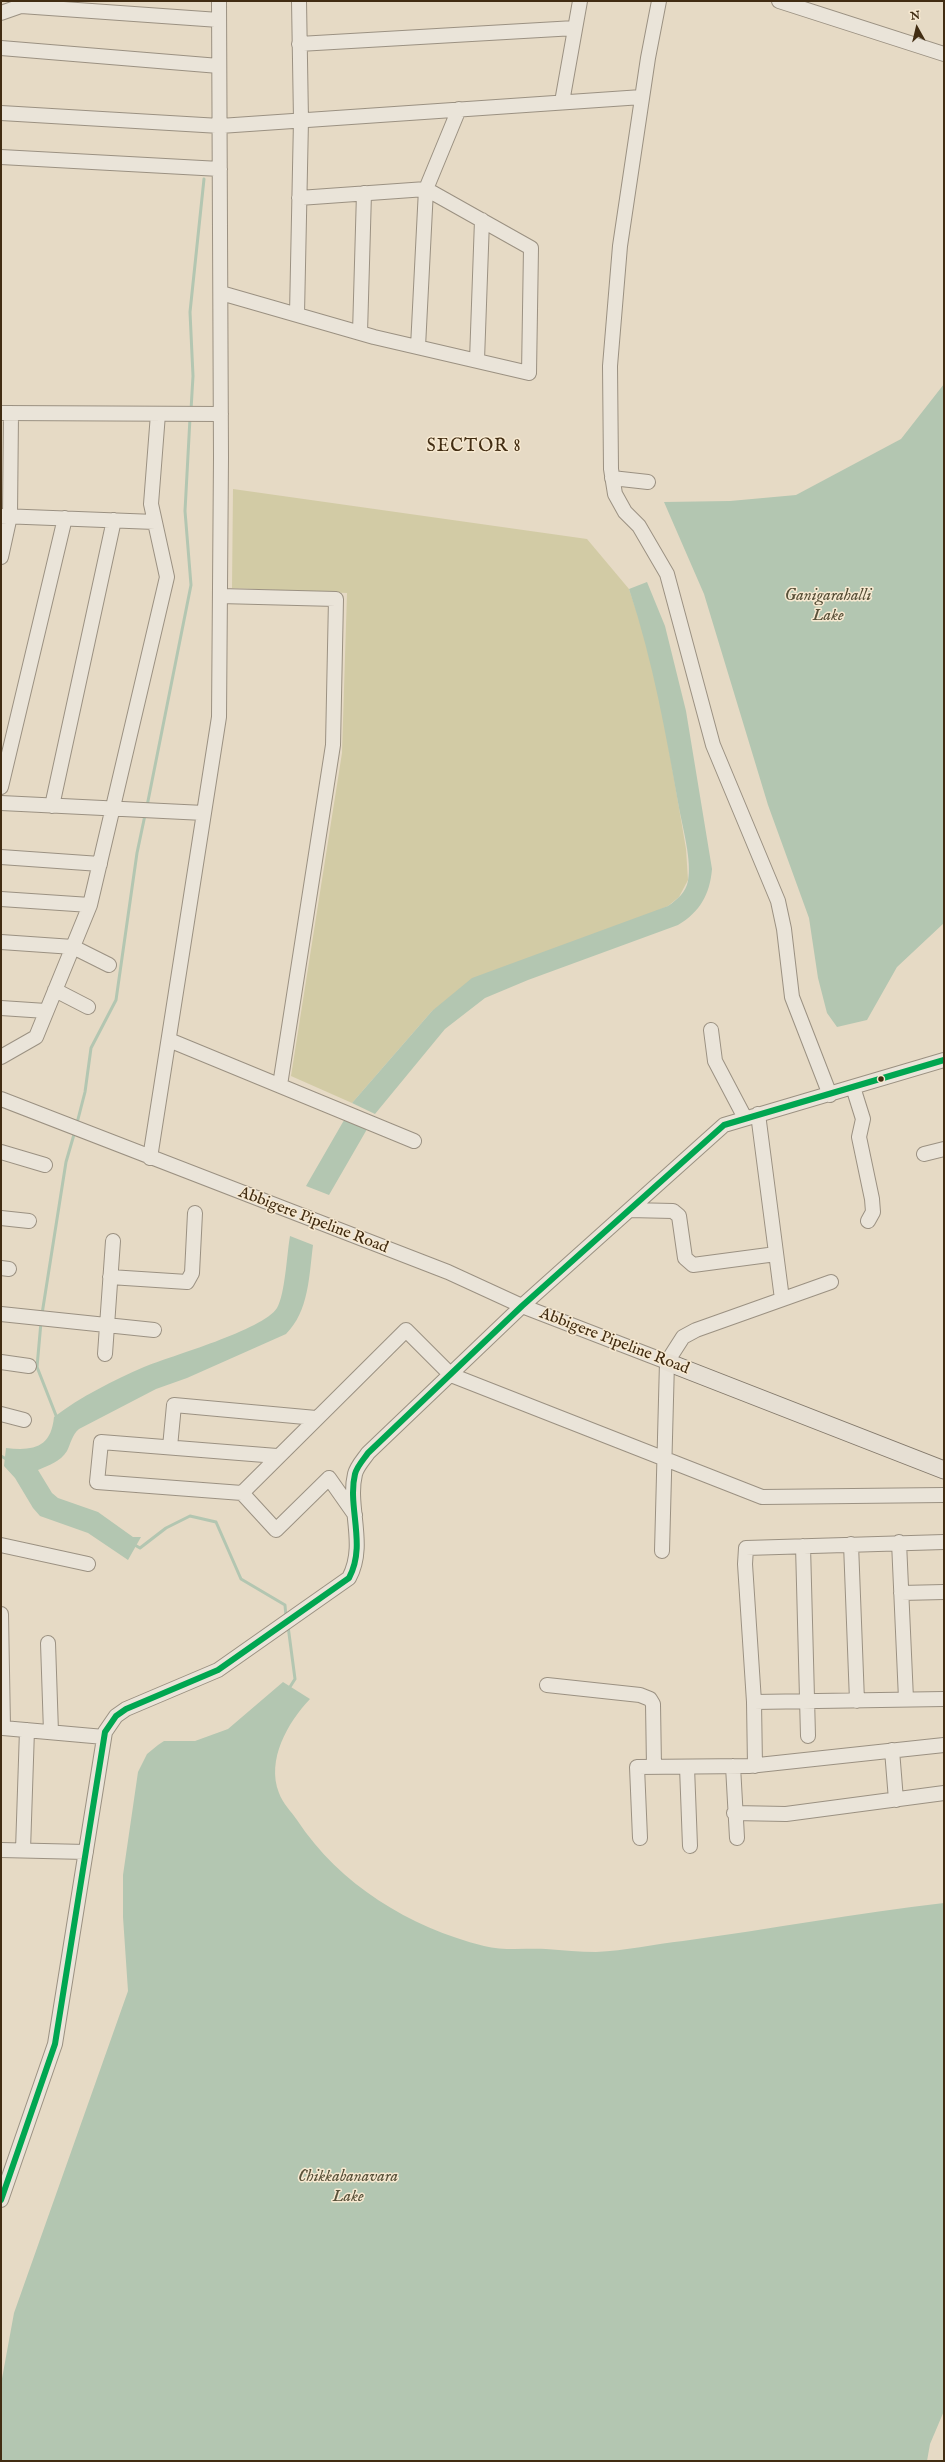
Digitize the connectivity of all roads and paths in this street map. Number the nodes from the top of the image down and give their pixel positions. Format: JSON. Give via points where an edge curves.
{"nodes":[{"id":1,"x":219,"y":1,"type":"edge"},
{"id":2,"x":298,"y":1,"type":"edge"},
{"id":3,"x":580,"y":1,"type":"edge"},
{"id":4,"x":659,"y":1,"type":"edge"},
{"id":5,"x":779,"y":1,"type":"edge"},
{"id":6,"x":22,"y":4,"type":"edge"},
{"id":7,"x":69,"y":5,"type":"edge"},
{"id":8,"x":118,"y":7,"type":"edge"},
{"id":9,"x":1,"y":13,"type":"edge"},
{"id":10,"x":219,"y":20,"type":"junction"},
{"id":11,"x":576,"y":28,"type":"junction"},
{"id":12,"x":299,"y":44,"type":"junction"},
{"id":13,"x":1,"y":48,"type":"edge"},
{"id":14,"x":944,"y":54,"type":"edge"},
{"id":15,"x":219,"y":66,"type":"junction"},
{"id":16,"x":642,"y":97,"type":"junction"},
{"id":17,"x":562,"y":102,"type":"junction"},
{"id":18,"x":459,"y":109,"type":"junction"},
{"id":19,"x":1,"y":113,"type":"edge"},
{"id":20,"x":301,"y":120,"type":"junction"},
{"id":21,"x":220,"y":126,"type":"junction"},
{"id":22,"x":1,"y":157,"type":"edge"},
{"id":23,"x":220,"y":169,"type":"junction"},
{"id":24,"x":426,"y":189,"type":"junction"},
{"id":25,"x":364,"y":193,"type":"junction"},
{"id":26,"x":299,"y":198,"type":"junction"},
{"id":27,"x":482,"y":220,"type":"junction"},
{"id":28,"x":220,"y":293,"type":"junction"},
{"id":29,"x":297,"y":314,"type":"junction"},
{"id":30,"x":360,"y":333,"type":"junction"},
{"id":31,"x":418,"y":347,"type":"junction"},
{"id":32,"x":477,"y":360,"type":"junction"},
{"id":33,"x":6,"y":413,"type":"edge"},
{"id":34,"x":158,"y":414,"type":"junction"},
{"id":35,"x":221,"y":414,"type":"junction"},
{"id":36,"x":612,"y":478,"type":"junction"},
{"id":37,"x":648,"y":482,"type":"dead end"},
{"id":38,"x":6,"y":516,"type":"edge"},
{"id":39,"x":65,"y":518,"type":"junction"},
{"id":40,"x":114,"y":520,"type":"junction"},
{"id":41,"x":155,"y":522,"type":"junction"},
{"id":42,"x":1,"y":556,"type":"edge"},
{"id":43,"x":220,"y":596,"type":"junction"},
{"id":44,"x":1,"y":788,"type":"edge"},
{"id":45,"x":1,"y":803,"type":"edge"},
{"id":46,"x":52,"y":806,"type":"junction"},
{"id":47,"x":113,"y":809,"type":"junction"},
{"id":48,"x":204,"y":813,"type":"junction"},
{"id":49,"x":1,"y":857,"type":"edge"},
{"id":50,"x":100,"y":864,"type":"junction"},
{"id":51,"x":1,"y":899,"type":"edge"},
{"id":52,"x":90,"y":905,"type":"junction"},
{"id":53,"x":1,"y":942,"type":"edge"},
{"id":54,"x":73,"y":947,"type":"junction"},
{"id":55,"x":109,"y":965,"type":"dead end"},
{"id":56,"x":55,"y":990,"type":"junction"},
{"id":57,"x":88,"y":1007,"type":"dead end"},
{"id":58,"x":1,"y":1008,"type":"edge"},
{"id":59,"x":46,"y":1011,"type":"junction"},
{"id":60,"x":711,"y":1030,"type":"dead end"},
{"id":61,"x":169,"y":1040,"type":"junction"},
{"id":62,"x":1,"y":1057,"type":"edge"},
{"id":63,"x":944,"y":1060,"type":"edge"},
{"id":64,"x":280,"y":1085,"type":"junction"},
{"id":65,"x":853,"y":1086,"type":"junction"},
{"id":66,"x":830,"y":1094,"type":"junction"},
{"id":67,"x":1,"y":1099,"type":"edge"},
{"id":68,"x":752,"y":1116,"type":"junction"},
{"id":69,"x":414,"y":1141,"type":"dead end"},
{"id":70,"x":944,"y":1149,"type":"edge"},
{"id":71,"x":1,"y":1152,"type":"edge"},
{"id":72,"x":924,"y":1154,"type":"dead end"},
{"id":73,"x":150,"y":1158,"type":"junction"},
{"id":74,"x":45,"y":1165,"type":"dead end"},
{"id":75,"x":629,"y":1210,"type":"junction"},
{"id":76,"x":195,"y":1213,"type":"dead end"},
{"id":77,"x":1,"y":1218,"type":"edge"},
{"id":78,"x":29,"y":1221,"type":"dead end"},
{"id":79,"x":868,"y":1221,"type":"dead end"},
{"id":80,"x":113,"y":1241,"type":"dead end"},
{"id":81,"x":776,"y":1254,"type":"junction"},
{"id":82,"x":110,"y":1277,"type":"junction"},
{"id":83,"x":831,"y":1282,"type":"dead end"},
{"id":84,"x":782,"y":1299,"type":"junction"},
{"id":85,"x":522,"y":1306,"type":"junction"},
{"id":86,"x":1,"y":1314,"type":"edge"},
{"id":87,"x":106,"y":1323,"type":"junction"},
{"id":88,"x":154,"y":1330,"type":"dead end"},
{"id":89,"x":106,"y":1354,"type":"dead end"},
{"id":90,"x":1,"y":1362,"type":"edge"},
{"id":91,"x":667,"y":1362,"type":"junction"},
{"id":92,"x":29,"y":1366,"type":"dead end"},
{"id":93,"x":452,"y":1375,"type":"junction"},
{"id":94,"x":1,"y":1414,"type":"edge"},
{"id":95,"x":316,"y":1418,"type":"junction"},
{"id":96,"x":24,"y":1420,"type":"dead end"},
{"id":97,"x":170,"y":1447,"type":"junction"},
{"id":98,"x":277,"y":1456,"type":"junction"},
{"id":99,"x":664,"y":1458,"type":"junction"},
{"id":100,"x":944,"y":1470,"type":"edge"},
{"id":101,"x":242,"y":1493,"type":"junction"},
{"id":102,"x":944,"y":1494,"type":"edge"},
{"id":103,"x":356,"y":1515,"type":"junction"},
{"id":104,"x":899,"y":1542,"type":"junction"},
{"id":105,"x":944,"y":1542,"type":"edge"},
{"id":106,"x":851,"y":1544,"type":"junction"},
{"id":107,"x":1,"y":1546,"type":"edge"},
{"id":108,"x":804,"y":1546,"type":"junction"},
{"id":109,"x":662,"y":1551,"type":"dead end"},
{"id":110,"x":88,"y":1564,"type":"dead end"},
{"id":111,"x":944,"y":1592,"type":"edge"},
{"id":112,"x":901,"y":1593,"type":"junction"},
{"id":113,"x":1,"y":1614,"type":"edge"},
{"id":114,"x":48,"y":1643,"type":"dead end"},
{"id":115,"x":547,"y":1685,"type":"dead end"},
{"id":116,"x":906,"y":1699,"type":"junction"},
{"id":117,"x":944,"y":1699,"type":"edge"},
{"id":118,"x":806,"y":1700,"type":"junction"},
{"id":119,"x":857,"y":1701,"type":"junction"},
{"id":120,"x":754,"y":1702,"type":"junction"},
{"id":121,"x":2,"y":1728,"type":"edge"},
{"id":122,"x":27,"y":1730,"type":"junction"},
{"id":123,"x":51,"y":1732,"type":"junction"},
{"id":124,"x":808,"y":1736,"type":"dead end"},
{"id":125,"x":104,"y":1737,"type":"junction"},
{"id":126,"x":944,"y":1744,"type":"edge"},
{"id":127,"x":892,"y":1750,"type":"junction"},
{"id":128,"x":733,"y":1766,"type":"junction"},
{"id":129,"x":756,"y":1766,"type":"junction"},
{"id":130,"x":654,"y":1767,"type":"junction"},
{"id":131,"x":687,"y":1767,"type":"junction"},
{"id":132,"x":944,"y":1793,"type":"edge"},
{"id":133,"x":896,"y":1800,"type":"junction"},
{"id":134,"x":734,"y":1814,"type":"junction"},
{"id":135,"x":640,"y":1838,"type":"dead end"},
{"id":136,"x":737,"y":1838,"type":"dead end"},
{"id":137,"x":690,"y":1846,"type":"dead end"},
{"id":138,"x":1,"y":1850,"type":"edge"},
{"id":139,"x":23,"y":1850,"type":"junction"},
{"id":140,"x":86,"y":1852,"type":"junction"},
{"id":141,"x":1,"y":2200,"type":"edge"}],
"edges":[{"from":1,"to":10,"type":"street"},
{"from":2,"to":12,"type":"street"},
{"from":3,"to":11,"type":"street"},
{"from":4,"to":16,"type":"street"},
{"from":5,"to":14,"type":"street"},
{"from":6,"to":7,"type":"street"},
{"from":6,"to":9,"type":"street"},
{"from":7,"to":8,"type":"street"},
{"from":8,"to":10,"type":"street"},
{"from":10,"to":15,"type":"street"},
{"from":11,"to":12,"type":"street"},
{"from":11,"to":17,"type":"street"},
{"from":12,"to":20,"type":"street"},
{"from":13,"to":15,"type":"street"},
{"from":15,"to":21,"type":"street"},
{"from":16,"to":17,"type":"street"},
{"from":16,"to":36,"type":"street","via":[[620,246],[610,366],[609,433]]},
{"from":17,"to":18,"type":"street"},
{"from":18,"to":20,"type":"street"},
{"from":18,"to":24,"type":"street"},
{"from":19,"to":21,"type":"street"},
{"from":20,"to":21,"type":"street"},
{"from":20,"to":26,"type":"street"},
{"from":21,"to":23,"type":"street"},
{"from":22,"to":23,"type":"street"},
{"from":23,"to":28,"type":"street"},
{"from":24,"to":25,"type":"street"},
{"from":24,"to":27,"type":"street"},
{"from":24,"to":31,"type":"street"},
{"from":25,"to":26,"type":"street"},
{"from":25,"to":30,"type":"street"},
{"from":26,"to":29,"type":"street"},
{"from":27,"to":32,"type":"street"},
{"from":27,"to":32,"type":"street","via":[[531,248],[528,372]]},
{"from":28,"to":29,"type":"street"},
{"from":28,"to":35,"type":"street"},
{"from":29,"to":30,"type":"street"},
{"from":30,"to":31,"type":"street"},
{"from":31,"to":32,"type":"street"},
{"from":33,"to":34,"type":"street"},
{"from":33,"to":38,"type":"street"},
{"from":34,"to":35,"type":"street"},
{"from":34,"to":41,"type":"street","via":[[151,504]]},
{"from":35,"to":43,"type":"street"},
{"from":36,"to":37,"type":"street"},
{"from":36,"to":66,"type":"street","via":[[615,494],[625,512],[639,526],[667,574],[713,745],[778,901],[792,997]]},
{"from":38,"to":39,"type":"street"},
{"from":38,"to":42,"type":"street"},
{"from":39,"to":40,"type":"street"},
{"from":39,"to":44,"type":"street"},
{"from":40,"to":41,"type":"street"},
{"from":40,"to":46,"type":"street"},
{"from":41,"to":47,"type":"street","via":[[167,577]]},
{"from":43,"to":48,"type":"street","via":[[219,717]]},
{"from":43,"to":64,"type":"street","via":[[336,599],[333,745]]},
{"from":45,"to":46,"type":"street"},
{"from":46,"to":47,"type":"street"},
{"from":47,"to":48,"type":"street"},
{"from":47,"to":50,"type":"street"},
{"from":48,"to":61,"type":"street"},
{"from":49,"to":50,"type":"street"},
{"from":50,"to":52,"type":"street"},
{"from":51,"to":52,"type":"street"},
{"from":52,"to":54,"type":"street"},
{"from":53,"to":54,"type":"street"},
{"from":54,"to":55,"type":"street"},
{"from":54,"to":56,"type":"street"},
{"from":56,"to":57,"type":"street"},
{"from":56,"to":59,"type":"street"},
{"from":58,"to":59,"type":"street"},
{"from":59,"to":62,"type":"street","via":[[36,1037]]},
{"from":60,"to":68,"type":"street","via":[[715,1061]]},
{"from":61,"to":64,"type":"street"},
{"from":61,"to":73,"type":"street"},
{"from":63,"to":65,"type":"street"},
{"from":64,"to":69,"type":"street"},
{"from":65,"to":66,"type":"street"},
{"from":65,"to":79,"type":"street","via":[[863,1119],[859,1136],[872,1199],[873,1212]]},
{"from":66,"to":68,"type":"street"},
{"from":67,"to":73,"type":"street","name":"Abbigere Pipeline Road"},
{"from":68,"to":75,"type":"street","via":[[724,1125]]},
{"from":68,"to":81,"type":"street"},
{"from":70,"to":72,"type":"street"},
{"from":71,"to":74,"type":"street"},
{"from":73,"to":85,"type":"street","name":"Abbigere Pipeline Road","via":[[448,1272]]},
{"from":75,"to":81,"type":"street","via":[[673,1211],[679,1216],[685,1258],[693,1265]]},
{"from":75,"to":85,"type":"street"},
{"from":76,"to":82,"type":"street","via":[[192,1273],[187,1282]]},
{"from":77,"to":78,"type":"street"},
{"from":80,"to":82,"type":"street"},
{"from":81,"to":84,"type":"street"},
{"from":82,"to":87,"type":"street"},
{"from":83,"to":84,"type":"street"},
{"from":84,"to":91,"type":"street","via":[[684,1337]]},
{"from":85,"to":91,"type":"street","name":"Abbigere Pipeline Road"},
{"from":85,"to":93,"type":"street"},
{"from":86,"to":87,"type":"street"},
{"from":87,"to":88,"type":"street"},
{"from":87,"to":89,"type":"street"},
{"from":90,"to":92,"type":"street"},
{"from":91,"to":99,"type":"street"},
{"from":91,"to":100,"type":"main road","name":"Abbigere Pipeline Road"},
{"from":93,"to":95,"type":"street","via":[[406,1330]]},
{"from":93,"to":99,"type":"street"},
{"from":93,"to":103,"type":"street","via":[[368,1453],[360,1464],[355,1473]]},
{"from":94,"to":96,"type":"street"},
{"from":95,"to":97,"type":"street","via":[[174,1405]]},
{"from":95,"to":98,"type":"street"},
{"from":97,"to":98,"type":"street"},
{"from":97,"to":101,"type":"street","via":[[101,1442],[97,1482]]},
{"from":98,"to":101,"type":"street"},
{"from":99,"to":102,"type":"street","via":[[762,1497]]},
{"from":99,"to":109,"type":"street"},
{"from":101,"to":103,"type":"street","via":[[276,1530],[329,1478]]},
{"from":103,"to":125,"type":"street","via":[[357,1550],[353,1571],[344,1582],[218,1670],[126,1709],[116,1716]]},
{"from":104,"to":105,"type":"street"},
{"from":104,"to":106,"type":"street"},
{"from":104,"to":112,"type":"street"},
{"from":106,"to":108,"type":"street"},
{"from":106,"to":119,"type":"street"},
{"from":107,"to":110,"type":"street"},
{"from":108,"to":118,"type":"street"},
{"from":108,"to":120,"type":"street","via":[[746,1548]]},
{"from":111,"to":112,"type":"street"},
{"from":112,"to":116,"type":"street"},
{"from":113,"to":121,"type":"street"},
{"from":114,"to":123,"type":"street"},
{"from":115,"to":130,"type":"street","via":[[640,1695],[650,1699],[654,1704]]},
{"from":116,"to":117,"type":"street"},
{"from":116,"to":119,"type":"street"},
{"from":118,"to":119,"type":"street"},
{"from":118,"to":120,"type":"street"},
{"from":118,"to":124,"type":"street"},
{"from":120,"to":129,"type":"street"},
{"from":121,"to":122,"type":"street"},
{"from":122,"to":123,"type":"street"},
{"from":122,"to":139,"type":"street"},
{"from":123,"to":125,"type":"street"},
{"from":125,"to":140,"type":"street"},
{"from":126,"to":127,"type":"street"},
{"from":127,"to":129,"type":"street"},
{"from":127,"to":133,"type":"street"},
{"from":128,"to":129,"type":"street"},
{"from":128,"to":131,"type":"street"},
{"from":128,"to":134,"type":"street"},
{"from":130,"to":131,"type":"street"},
{"from":130,"to":135,"type":"street","via":[[637,1767]]},
{"from":131,"to":137,"type":"street"},
{"from":132,"to":133,"type":"street"},
{"from":133,"to":134,"type":"street","via":[[786,1814]]},
{"from":134,"to":136,"type":"street"},
{"from":138,"to":139,"type":"street"},
{"from":139,"to":140,"type":"street"},
{"from":140,"to":141,"type":"street","via":[[55,2044]]}]}
